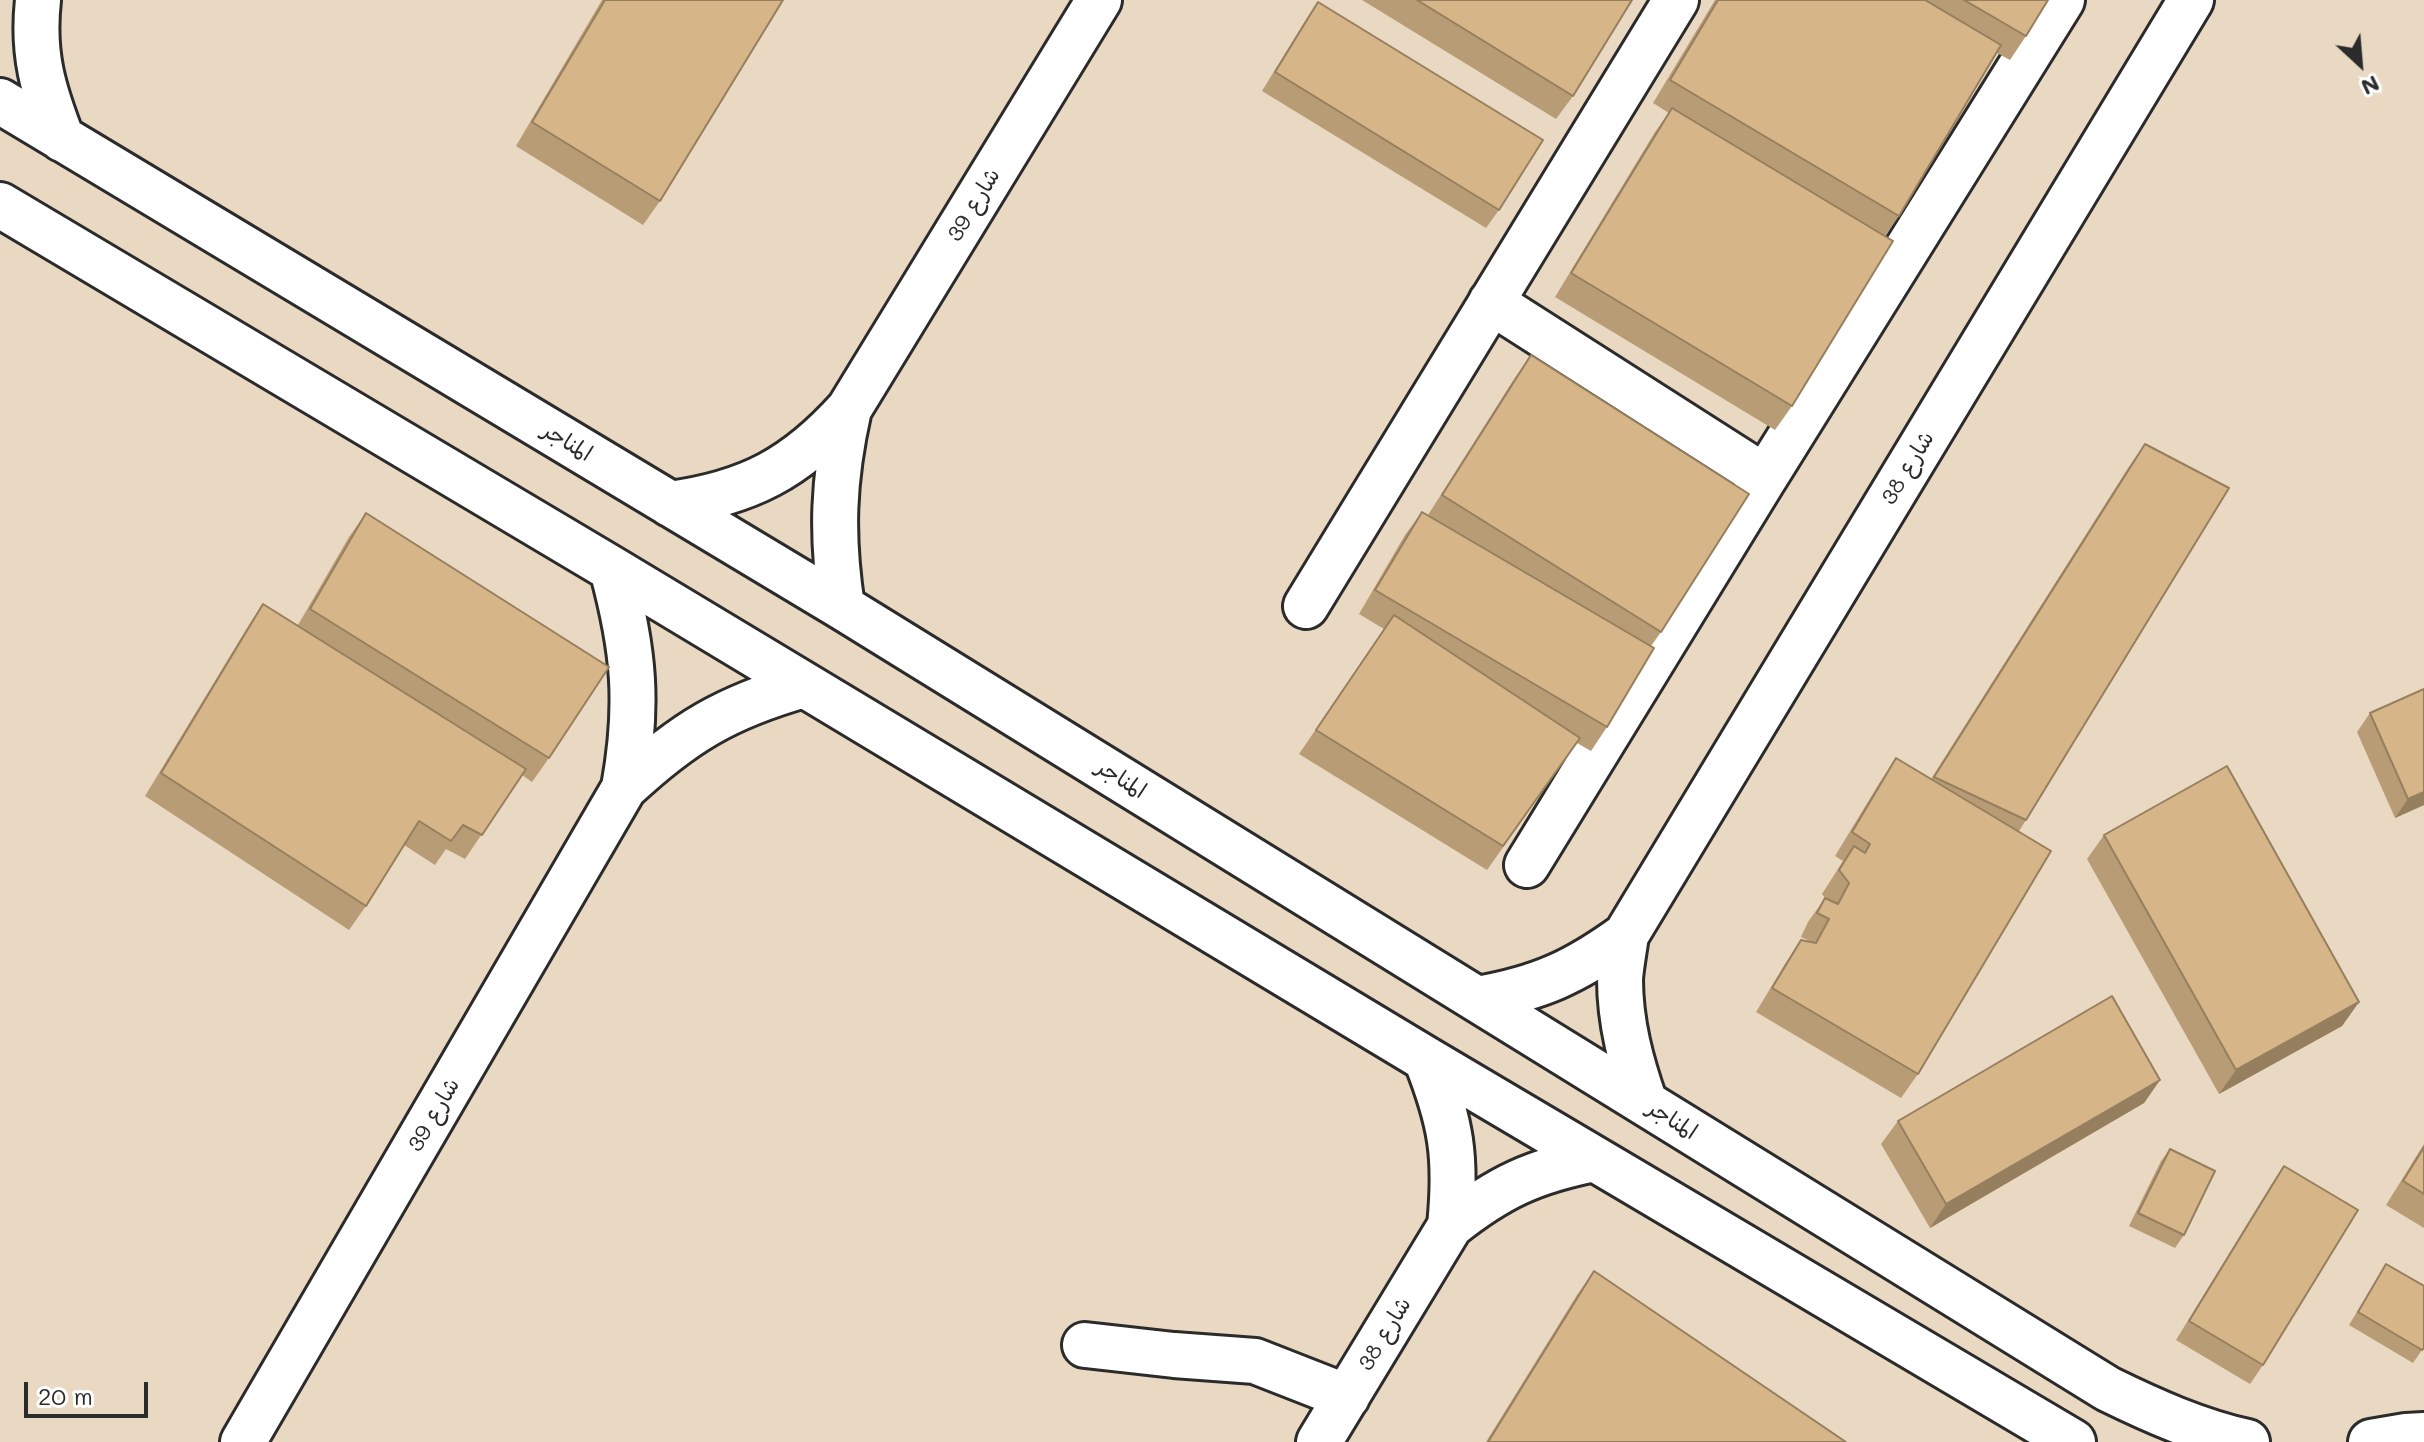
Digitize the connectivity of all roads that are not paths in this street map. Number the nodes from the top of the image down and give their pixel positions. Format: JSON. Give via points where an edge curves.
{"nodes":[{"id":1,"x":38,"y":0,"type":"edge"},
{"id":2,"x":1099,"y":0,"type":"edge"},
{"id":3,"x":1676,"y":0,"type":"edge"},
{"id":4,"x":2062,"y":0,"type":"edge"},
{"id":5,"x":2191,"y":0,"type":"edge"},
{"id":6,"x":0,"y":101,"type":"edge"},
{"id":7,"x":62,"y":139,"type":"junction"},
{"id":8,"x":9,"y":216,"type":"edge"},
{"id":9,"x":1491,"y":302,"type":"junction"},
{"id":10,"x":849,"y":409,"type":"junction"},
{"id":11,"x":1765,"y":477,"type":"junction"},
{"id":12,"x":670,"y":504,"type":"junction"},
{"id":13,"x":612,"y":569,"type":"junction"},
{"id":14,"x":1306,"y":606,"type":"dead end"},
{"id":15,"x":842,"y":607,"type":"junction"},
{"id":16,"x":804,"y":685,"type":"junction"},
{"id":17,"x":624,"y":788,"type":"junction"},
{"id":18,"x":1527,"y":865,"type":"dead end"},
{"id":19,"x":1626,"y":935,"type":"junction"},
{"id":20,"x":1478,"y":999,"type":"junction"},
{"id":21,"x":1426,"y":1059,"type":"junction"},
{"id":22,"x":1645,"y":1103,"type":"junction"},
{"id":23,"x":1595,"y":1159,"type":"junction"},
{"id":24,"x":1450,"y":1226,"type":"junction"},
{"id":25,"x":1085,"y":1345,"type":"dead end"},
{"id":26,"x":1347,"y":1397,"type":"junction"},
{"id":27,"x":243,"y":1442,"type":"edge"},
{"id":28,"x":1319,"y":1442,"type":"edge"},
{"id":29,"x":2073,"y":1442,"type":"edge"},
{"id":30,"x":2247,"y":1442,"type":"edge"}],
"edges":[{"from":1,"to":7,"type":"street","via":[[36,49],[45,95]]},
{"from":2,"to":10,"type":"street","name":"شارع 39"},
{"from":3,"to":9,"type":"street"},
{"from":4,"to":11,"type":"street"},
{"from":5,"to":19,"type":"street","name":"شارع 38"},
{"from":6,"to":7,"type":"street","name":"المناجر"},
{"from":7,"to":12,"type":"street","name":"المناجر"},
{"from":8,"to":13,"type":"street"},
{"from":9,"to":11,"type":"street"},
{"from":9,"to":14,"type":"street"},
{"from":10,"to":12,"type":"street","name":"شارع 39","via":[[808,450],[769,476],[737,490]]},
{"from":10,"to":15,"type":"street","name":"شارع 39","via":[[835,488]]},
{"from":11,"to":18,"type":"street"},
{"from":12,"to":15,"type":"street","name":"المناجر"},
{"from":13,"to":16,"type":"street"},
{"from":13,"to":17,"type":"street","name":"شارع 39","via":[[633,686],[632,745]]},
{"from":15,"to":20,"type":"street","name":"المناجر"},
{"from":16,"to":17,"type":"street","name":"شارع 39","via":[[763,697],[700,727]]},
{"from":16,"to":21,"type":"street"},
{"from":17,"to":27,"type":"street","name":"شارع 39"},
{"from":19,"to":20,"type":"street","name":"شارع 38","via":[[1557,979]]},
{"from":19,"to":22,"type":"street","name":"شارع 38","via":[[1620,978],[1623,1021]]},
{"from":20,"to":22,"type":"street","name":"المناجر"},
{"from":21,"to":23,"type":"street"},
{"from":21,"to":24,"type":"street","name":"شارع 38","via":[[1452,1140]]},
{"from":22,"to":30,"type":"street","name":"المناجر","via":[[2108,1389],[2163,1416]]},
{"from":23,"to":24,"type":"street","name":"شارع 38","via":[[1518,1181],[1482,1200]]},
{"from":23,"to":29,"type":"street"},
{"from":24,"to":26,"type":"street","name":"شارع 38"},
{"from":25,"to":26,"type":"street","via":[[1255,1361]]},
{"from":26,"to":28,"type":"street","name":"شارع 38"}]}
